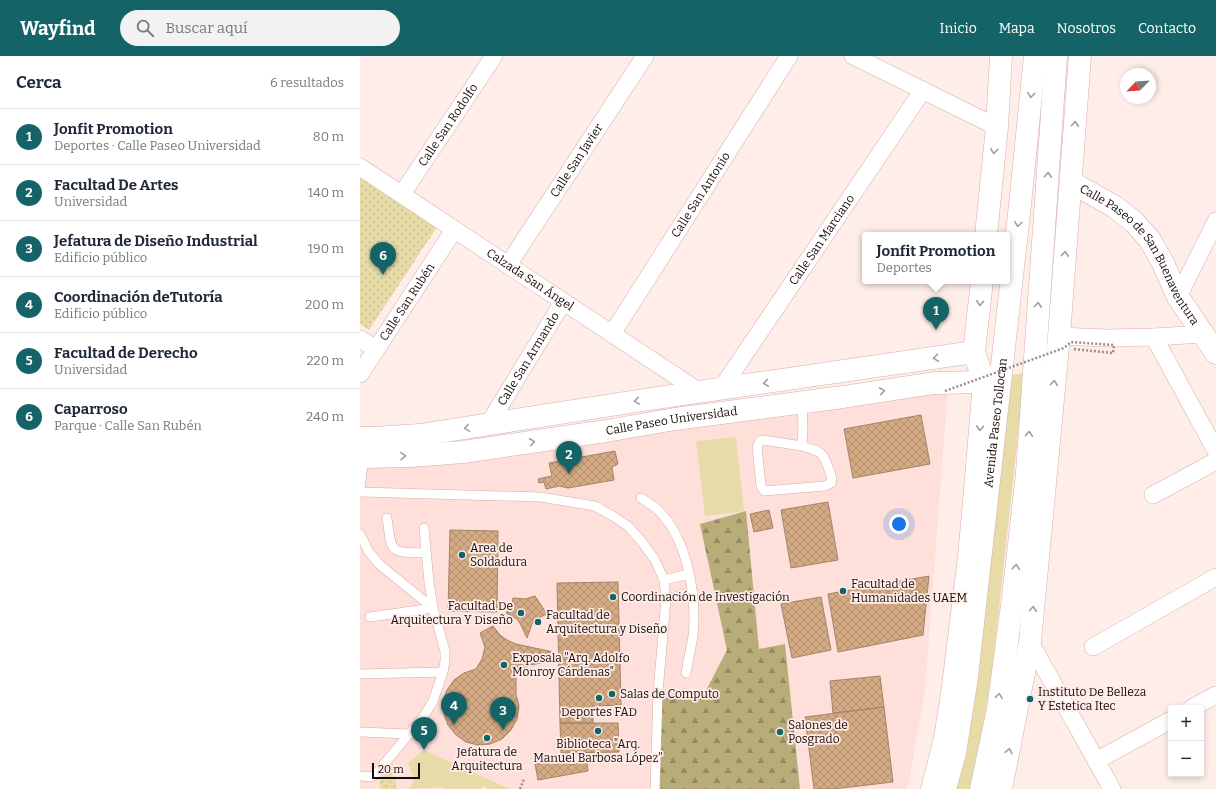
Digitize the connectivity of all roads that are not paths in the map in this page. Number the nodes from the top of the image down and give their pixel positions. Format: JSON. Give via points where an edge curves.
{"nodes":[{"id":1,"x":494,"y":56,"type":"edge"},
{"id":2,"x":645,"y":56,"type":"edge"},
{"id":3,"x":789,"y":56,"type":"edge"},
{"id":4,"x":853,"y":56,"type":"edge"},
{"id":5,"x":1001,"y":56,"type":"edge"},
{"id":6,"x":1035,"y":56,"type":"edge"},
{"id":7,"x":1056,"y":56,"type":"edge"},
{"id":8,"x":1080,"y":56,"type":"edge"},
{"id":9,"x":923,"y":90,"type":"junction"},
{"id":10,"x":997,"y":127,"type":"junction"},
{"id":11,"x":360,"y":167,"type":"edge"},
{"id":12,"x":1071,"y":182,"type":"junction"},
{"id":13,"x":402,"y":194,"type":"junction"},
{"id":14,"x":1216,"y":221,"type":"edge"},
{"id":15,"x":454,"y":230,"type":"junction"},
{"id":16,"x":986,"y":232,"type":"edge"},
{"id":17,"x":508,"y":265,"type":"junction"},
{"id":18,"x":982,"y":284,"type":"edge"},
{"id":19,"x":1178,"y":297,"type":"junction"},
{"id":20,"x":563,"y":302,"type":"junction"},
{"id":21,"x":1209,"y":331,"type":"edge"},
{"id":22,"x":612,"y":334,"type":"junction"},
{"id":23,"x":1154,"y":337,"type":"junction"},
{"id":24,"x":360,"y":339,"type":"edge"},
{"id":25,"x":1066,"y":342,"type":"junction"},
{"id":26,"x":376,"y":349,"type":"junction"},
{"id":27,"x":974,"y":352,"type":"junction"},
{"id":28,"x":1216,"y":352,"type":"edge"},
{"id":29,"x":839,"y":372,"type":"junction"},
{"id":30,"x":360,"y":374,"type":"edge"},
{"id":31,"x":793,"y":379,"type":"junction"},
{"id":32,"x":984,"y":382,"type":"junction"},
{"id":33,"x":721,"y":389,"type":"junction"},
{"id":34,"x":700,"y":392,"type":"junction"},
{"id":35,"x":843,"y":397,"type":"junction"},
{"id":36,"x":801,"y":403,"type":"junction"},
{"id":37,"x":493,"y":417,"type":"dead end"},
{"id":38,"x":802,"y":446,"type":"junction"},
{"id":39,"x":1048,"y":450,"type":"junction"},
{"id":40,"x":361,"y":451,"type":"edge"},
{"id":41,"x":1216,"y":451,"type":"edge"},
{"id":42,"x":1216,"y":461,"type":"edge"},
{"id":43,"x":1027,"y":473,"type":"junction"},
{"id":44,"x":360,"y":488,"type":"edge"},
{"id":45,"x":360,"y":492,"type":"edge"},
{"id":46,"x":1153,"y":495,"type":"dead end"},
{"id":47,"x":641,"y":498,"type":"dead end"},
{"id":48,"x":387,"y":518,"type":"dead end"},
{"id":49,"x":424,"y":528,"type":"dead end"},
{"id":50,"x":360,"y":534,"type":"edge"},
{"id":51,"x":426,"y":553,"type":"junction"},
{"id":52,"x":689,"y":574,"type":"junction"},
{"id":53,"x":1216,"y":577,"type":"edge"},
{"id":54,"x":664,"y":580,"type":"junction"},
{"id":55,"x":692,"y":592,"type":"junction"},
{"id":56,"x":666,"y":599,"type":"junction"},
{"id":57,"x":433,"y":608,"type":"junction"},
{"id":58,"x":370,"y":617,"type":"dead end"},
{"id":59,"x":1030,"y":642,"type":"junction"},
{"id":60,"x":1093,"y":647,"type":"dead end"},
{"id":61,"x":443,"y":672,"type":"junction"},
{"id":62,"x":686,"y":673,"type":"dead end"},
{"id":63,"x":360,"y":674,"type":"edge"},
{"id":64,"x":1216,"y":695,"type":"edge"},
{"id":65,"x":1198,"y":705,"type":"edge"},
{"id":66,"x":1168,"y":722,"type":"edge"},
{"id":67,"x":360,"y":732,"type":"edge"},
{"id":68,"x":410,"y":734,"type":"junction"},
{"id":69,"x":1096,"y":761,"type":"junction"},
{"id":70,"x":360,"y":776,"type":"edge"},
{"id":71,"x":655,"y":789,"type":"edge"},
{"id":72,"x":932,"y":789,"type":"edge"},
{"id":73,"x":945,"y":789,"type":"edge"},
{"id":74,"x":981,"y":789,"type":"edge"},
{"id":75,"x":1001,"y":789,"type":"edge"},
{"id":76,"x":1112,"y":789,"type":"edge"}],
"edges":[{"from":1,"to":13,"type":"street","name":"Calle San Rodolfo"},
{"from":2,"to":17,"type":"street","name":"Calle San Javier"},
{"from":3,"to":22,"type":"street","name":"Calle San Antonio"},
{"from":4,"to":9,"type":"street"},
{"from":5,"to":10,"type":"main road"},
{"from":6,"to":73,"type":"main road","name":"Avenida Paseo Tollocan","one_way":true,"via":[[967,676],[955,753]]},
{"from":43,"to":7,"type":"main road","one_way":true},
{"from":12,"to":8,"type":"main road","one_way":true},
{"from":9,"to":10,"type":"street"},
{"from":9,"to":33,"type":"street","name":"Calle San Marciano"},
{"from":10,"to":16,"type":"main road","one_way":true},
{"from":11,"to":13,"type":"street","name":"Calzada San Ángel"},
{"from":12,"to":19,"type":"main road","name":"Calle Paseo de San Buenaventura","via":[[1115,207],[1134,222],[1150,240]]},
{"from":25,"to":12,"type":"main road","one_way":true},
{"from":13,"to":15,"type":"street","name":"Calzada San Ángel"},
{"from":14,"to":19,"type":"street"},
{"from":15,"to":17,"type":"street","name":"Calzada San Ángel"},
{"from":15,"to":26,"type":"street","name":"Calle San Rubén"},
{"from":17,"to":20,"type":"street","name":"Calzada San Ángel"},
{"from":18,"to":27,"type":"main road","name":"Avenida Paseo Tollocan","one_way":true},
{"from":19,"to":21,"type":"main road","name":"Calle Paseo de San Buenaventura"},
{"from":20,"to":22,"type":"street","name":"Calzada San Ángel"},
{"from":20,"to":37,"type":"street","name":"Calle San Armando"},
{"from":21,"to":23,"type":"street"},
{"from":21,"to":28,"type":"main road","name":"Calle Paseo de San Buenaventura"},
{"from":22,"to":34,"type":"street","name":"Calzada San Ángel"},
{"from":23,"to":25,"type":"street"},
{"from":23,"to":41,"type":"street"},
{"from":24,"to":26,"type":"street"},
{"from":39,"to":25,"type":"main road","one_way":true},
{"from":26,"to":30,"type":"street","name":"Calle San Rubén"},
{"from":27,"to":29,"type":"main road","name":"Calle Paseo Universidad","one_way":true},
{"from":27,"to":32,"type":"main road","name":"Avenida Paseo Tollocan"},
{"from":29,"to":31,"type":"main road","name":"Calle Paseo Universidad"},
{"from":29,"to":35,"type":"main road","via":[[835,382],[838,393]]},
{"from":31,"to":33,"type":"main road","name":"Calle Paseo Universidad","one_way":true},
{"from":31,"to":36,"type":"main road","via":[[800,389]]},
{"from":35,"to":32,"type":"main road","name":"Calle Paseo Universidad","one_way":true,"via":[[934,383]]},
{"from":32,"to":72,"type":"main road","name":"Avenida Paseo Tollocan","one_way":true,"via":[[975,497],[952,694],[945,738]]},
{"from":33,"to":34,"type":"main road","name":"Calle Paseo Universidad"},
{"from":34,"to":40,"type":"main road","name":"Calle Paseo Universidad","one_way":true,"via":[[420,435],[375,438]]},
{"from":35,"to":36,"type":"main road","name":"Calle Paseo Universidad"},
{"from":36,"to":38,"type":"lane"},
{"from":40,"to":36,"type":"main road","name":"Calle Paseo Universidad","one_way":true,"via":[[411,456],[476,450],[675,419]]},
{"from":38,"to":38,"type":"lane","via":[[763,440],[760,442],[757,446],[762,489],[766,492],[825,486],[831,483],[832,477],[823,454]]},
{"from":39,"to":43,"type":"main road"},
{"from":59,"to":39,"type":"main road","one_way":true},
{"from":40,"to":44,"type":"lane"},
{"from":42,"to":46,"type":"street"},
{"from":74,"to":43,"type":"main road","one_way":true,"via":[[998,709]]},
{"from":45,"to":54,"type":"lane","via":[[540,498],[595,506],[628,526],[655,560]]},
{"from":47,"to":52,"type":"lane","via":[[658,511],[670,525],[680,544]]},
{"from":48,"to":51,"type":"lane","via":[[390,541],[394,549],[398,552]]},
{"from":49,"to":51,"type":"lane"},
{"from":50,"to":57,"type":"lane","via":[[369,552],[380,565]]},
{"from":51,"to":57,"type":"lane"},
{"from":52,"to":54,"type":"lane"},
{"from":52,"to":55,"type":"lane"},
{"from":53,"to":60,"type":"street"},
{"from":54,"to":56,"type":"lane"},
{"from":55,"to":56,"type":"lane"},
{"from":55,"to":62,"type":"lane","via":[[693,635]]},
{"from":56,"to":71,"type":"lane","via":[[658,692]]},
{"from":57,"to":58,"type":"lane"},
{"from":57,"to":61,"type":"lane","via":[[445,651]]},
{"from":59,"to":69,"type":"street"},
{"from":75,"to":59,"type":"main road","one_way":true},
{"from":61,"to":63,"type":"lane"},
{"from":61,"to":68,"type":"lane","via":[[433,701]]},
{"from":64,"to":65,"type":"street"},
{"from":66,"to":69,"type":"street"},
{"from":67,"to":68,"type":"lane"},
{"from":68,"to":70,"type":"lane","via":[[375,775]]},
{"from":69,"to":76,"type":"street"}]}
